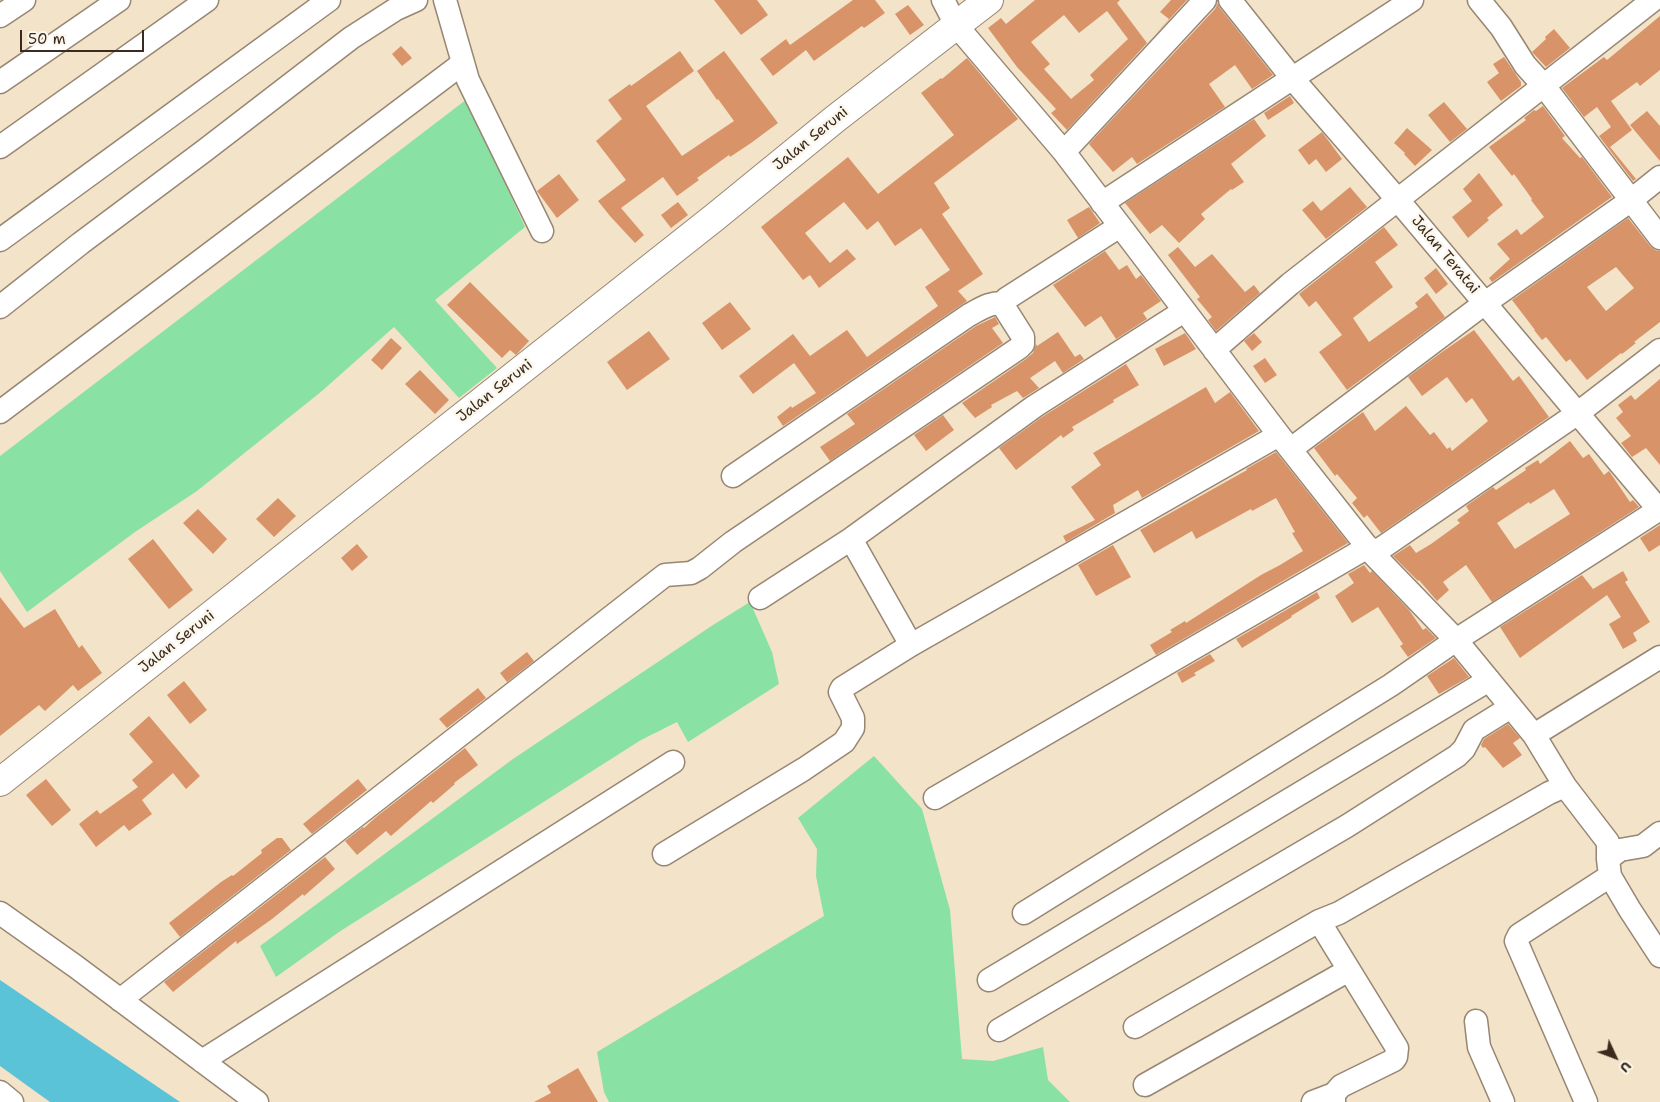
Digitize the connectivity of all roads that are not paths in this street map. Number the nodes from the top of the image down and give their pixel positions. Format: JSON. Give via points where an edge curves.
{"nodes":[{"id":1,"x":24,"y":0,"type":"edge"},
{"id":2,"x":119,"y":0,"type":"edge"},
{"id":3,"x":207,"y":0,"type":"edge"},
{"id":4,"x":329,"y":0,"type":"edge"},
{"id":5,"x":416,"y":0,"type":"edge"},
{"id":6,"x":445,"y":0,"type":"edge"},
{"id":7,"x":943,"y":0,"type":"edge"},
{"id":8,"x":989,"y":0,"type":"edge"},
{"id":9,"x":1205,"y":0,"type":"edge"},
{"id":10,"x":1230,"y":0,"type":"edge"},
{"id":11,"x":1412,"y":0,"type":"edge"},
{"id":12,"x":1479,"y":0,"type":"edge"},
{"id":13,"x":1653,"y":0,"type":"edge"},
{"id":14,"x":0,"y":16,"type":"edge"},
{"id":15,"x":956,"y":25,"type":"junction"},
{"id":16,"x":463,"y":63,"type":"junction"},
{"id":17,"x":1292,"y":78,"type":"junction"},
{"id":18,"x":0,"y":82,"type":"edge"},
{"id":19,"x":1544,"y":86,"type":"junction"},
{"id":20,"x":0,"y":147,"type":"edge"},
{"id":21,"x":1064,"y":152,"type":"junction"},
{"id":22,"x":1660,"y":177,"type":"edge"},
{"id":23,"x":1398,"y":199,"type":"junction"},
{"id":24,"x":1630,"y":201,"type":"junction"},
{"id":25,"x":1102,"y":204,"type":"junction"},
{"id":26,"x":1120,"y":226,"type":"junction"},
{"id":27,"x":542,"y":231,"type":"dead end"},
{"id":28,"x":1660,"y":238,"type":"edge"},
{"id":29,"x":0,"y":240,"type":"edge"},
{"id":30,"x":1005,"y":303,"type":"junction"},
{"id":31,"x":1485,"y":303,"type":"junction"},
{"id":32,"x":0,"y":307,"type":"edge"},
{"id":33,"x":1184,"y":311,"type":"junction"},
{"id":34,"x":1214,"y":350,"type":"junction"},
{"id":35,"x":1660,"y":350,"type":"edge"},
{"id":36,"x":0,"y":412,"type":"edge"},
{"id":37,"x":1578,"y":413,"type":"junction"},
{"id":38,"x":1285,"y":442,"type":"junction"},
{"id":39,"x":733,"y":476,"type":"dead end"},
{"id":40,"x":1659,"y":510,"type":"edge"},
{"id":41,"x":851,"y":539,"type":"junction"},
{"id":42,"x":1370,"y":551,"type":"junction"},
{"id":43,"x":760,"y":598,"type":"dead end"},
{"id":44,"x":1456,"y":640,"type":"junction"},
{"id":45,"x":911,"y":645,"type":"junction"},
{"id":46,"x":1660,"y":657,"type":"edge"},
{"id":47,"x":1489,"y":680,"type":"junction"},
{"id":48,"x":1511,"y":707,"type":"junction"},
{"id":49,"x":1534,"y":735,"type":"junction"},
{"id":50,"x":673,"y":762,"type":"dead end"},
{"id":51,"x":0,"y":782,"type":"edge"},
{"id":52,"x":1565,"y":786,"type":"junction"},
{"id":53,"x":935,"y":798,"type":"dead end"},
{"id":54,"x":1660,"y":833,"type":"edge"},
{"id":55,"x":664,"y":854,"type":"dead end"},
{"id":56,"x":1609,"y":868,"type":"junction"},
{"id":57,"x":0,"y":913,"type":"edge"},
{"id":58,"x":1024,"y":913,"type":"dead end"},
{"id":59,"x":1319,"y":921,"type":"junction"},
{"id":60,"x":1660,"y":956,"type":"edge"},
{"id":61,"x":1348,"y":970,"type":"junction"},
{"id":62,"x":989,"y":980,"type":"dead end"},
{"id":63,"x":120,"y":1000,"type":"junction"},
{"id":64,"x":1476,"y":1021,"type":"dead end"},
{"id":65,"x":1135,"y":1026,"type":"dead end"},
{"id":66,"x":998,"y":1030,"type":"dead end"},
{"id":67,"x":202,"y":1061,"type":"junction"},
{"id":68,"x":1145,"y":1085,"type":"dead end"},
{"id":69,"x":0,"y":1092,"type":"edge"},
{"id":70,"x":1334,"y":1098,"type":"edge"},
{"id":71,"x":12,"y":1102,"type":"edge"},
{"id":72,"x":256,"y":1102,"type":"edge"},
{"id":73,"x":1313,"y":1102,"type":"edge"},
{"id":74,"x":1503,"y":1102,"type":"edge"},
{"id":75,"x":1586,"y":1102,"type":"edge"}],
"edges":[{"from":1,"to":14,"type":"street"},
{"from":2,"to":18,"type":"street"},
{"from":3,"to":20,"type":"street"},
{"from":4,"to":29,"type":"street"},
{"from":5,"to":32,"type":"street","via":[[351,38]]},
{"from":6,"to":16,"type":"street"},
{"from":7,"to":15,"type":"street"},
{"from":8,"to":15,"type":"main road","name":"Jalan Seruni"},
{"from":9,"to":21,"type":"street"},
{"from":10,"to":17,"type":"street","name":"Jalan Teratai"},
{"from":11,"to":17,"type":"street"},
{"from":12,"to":19,"type":"street"},
{"from":13,"to":19,"type":"street"},
{"from":15,"to":21,"type":"street"},
{"from":15,"to":51,"type":"main road","name":"Jalan Seruni"},
{"from":16,"to":27,"type":"street","via":[[468,80]]},
{"from":16,"to":36,"type":"street"},
{"from":17,"to":23,"type":"street","name":"Jalan Teratai"},
{"from":17,"to":25,"type":"street"},
{"from":19,"to":23,"type":"street"},
{"from":19,"to":24,"type":"street"},
{"from":21,"to":25,"type":"street"},
{"from":22,"to":24,"type":"street"},
{"from":23,"to":31,"type":"street","name":"Jalan Teratai"},
{"from":23,"to":34,"type":"street","via":[[1290,284]]},
{"from":24,"to":28,"type":"street"},
{"from":24,"to":31,"type":"street"},
{"from":25,"to":26,"type":"street"},
{"from":26,"to":30,"type":"street","via":[[1011,294]]},
{"from":26,"to":33,"type":"street"},
{"from":30,"to":39,"type":"street","via":[[988,304],[969,315]]},
{"from":30,"to":63,"type":"street","via":[[1004,307],[1023,337],[1019,348],[733,542],[700,568],[691,573],[665,575]]},
{"from":31,"to":37,"type":"street","name":"Jalan Teratai"},
{"from":31,"to":38,"type":"street"},
{"from":33,"to":34,"type":"street"},
{"from":33,"to":41,"type":"street","via":[[1036,406]]},
{"from":34,"to":38,"type":"street"},
{"from":35,"to":37,"type":"street"},
{"from":37,"to":40,"type":"street","name":"Jalan Teratai"},
{"from":37,"to":42,"type":"street"},
{"from":38,"to":42,"type":"street"},
{"from":38,"to":45,"type":"street"},
{"from":40,"to":44,"type":"street"},
{"from":41,"to":43,"type":"street"},
{"from":41,"to":45,"type":"street"},
{"from":42,"to":44,"type":"street"},
{"from":42,"to":53,"type":"street"},
{"from":44,"to":47,"type":"street"},
{"from":44,"to":58,"type":"street","via":[[1391,685]]},
{"from":45,"to":55,"type":"street","via":[[842,688],[840,692],[853,718],[853,728],[844,742]]},
{"from":46,"to":49,"type":"street"},
{"from":47,"to":48,"type":"street"},
{"from":47,"to":62,"type":"street"},
{"from":48,"to":49,"type":"street"},
{"from":48,"to":66,"type":"street","via":[[1474,730],[1457,756],[1354,821]]},
{"from":49,"to":52,"type":"street"},
{"from":50,"to":67,"type":"street"},
{"from":52,"to":56,"type":"street","via":[[1608,842]]},
{"from":52,"to":59,"type":"street","via":[[1339,913]]},
{"from":54,"to":56,"type":"street","via":[[1643,846],[1620,850]]},
{"from":56,"to":60,"type":"street","via":[[1630,910]]},
{"from":56,"to":75,"type":"street","via":[[1519,935],[1516,941]]},
{"from":57,"to":63,"type":"street"},
{"from":59,"to":61,"type":"street"},
{"from":59,"to":65,"type":"street"},
{"from":61,"to":68,"type":"street"},
{"from":61,"to":70,"type":"street","via":[[1397,1052],[1394,1060],[1341,1086]]},
{"from":63,"to":67,"type":"street"},
{"from":64,"to":74,"type":"street","via":[[1479,1047]]},
{"from":67,"to":72,"type":"street"},
{"from":69,"to":71,"type":"street"},
{"from":70,"to":73,"type":"street"}]}
